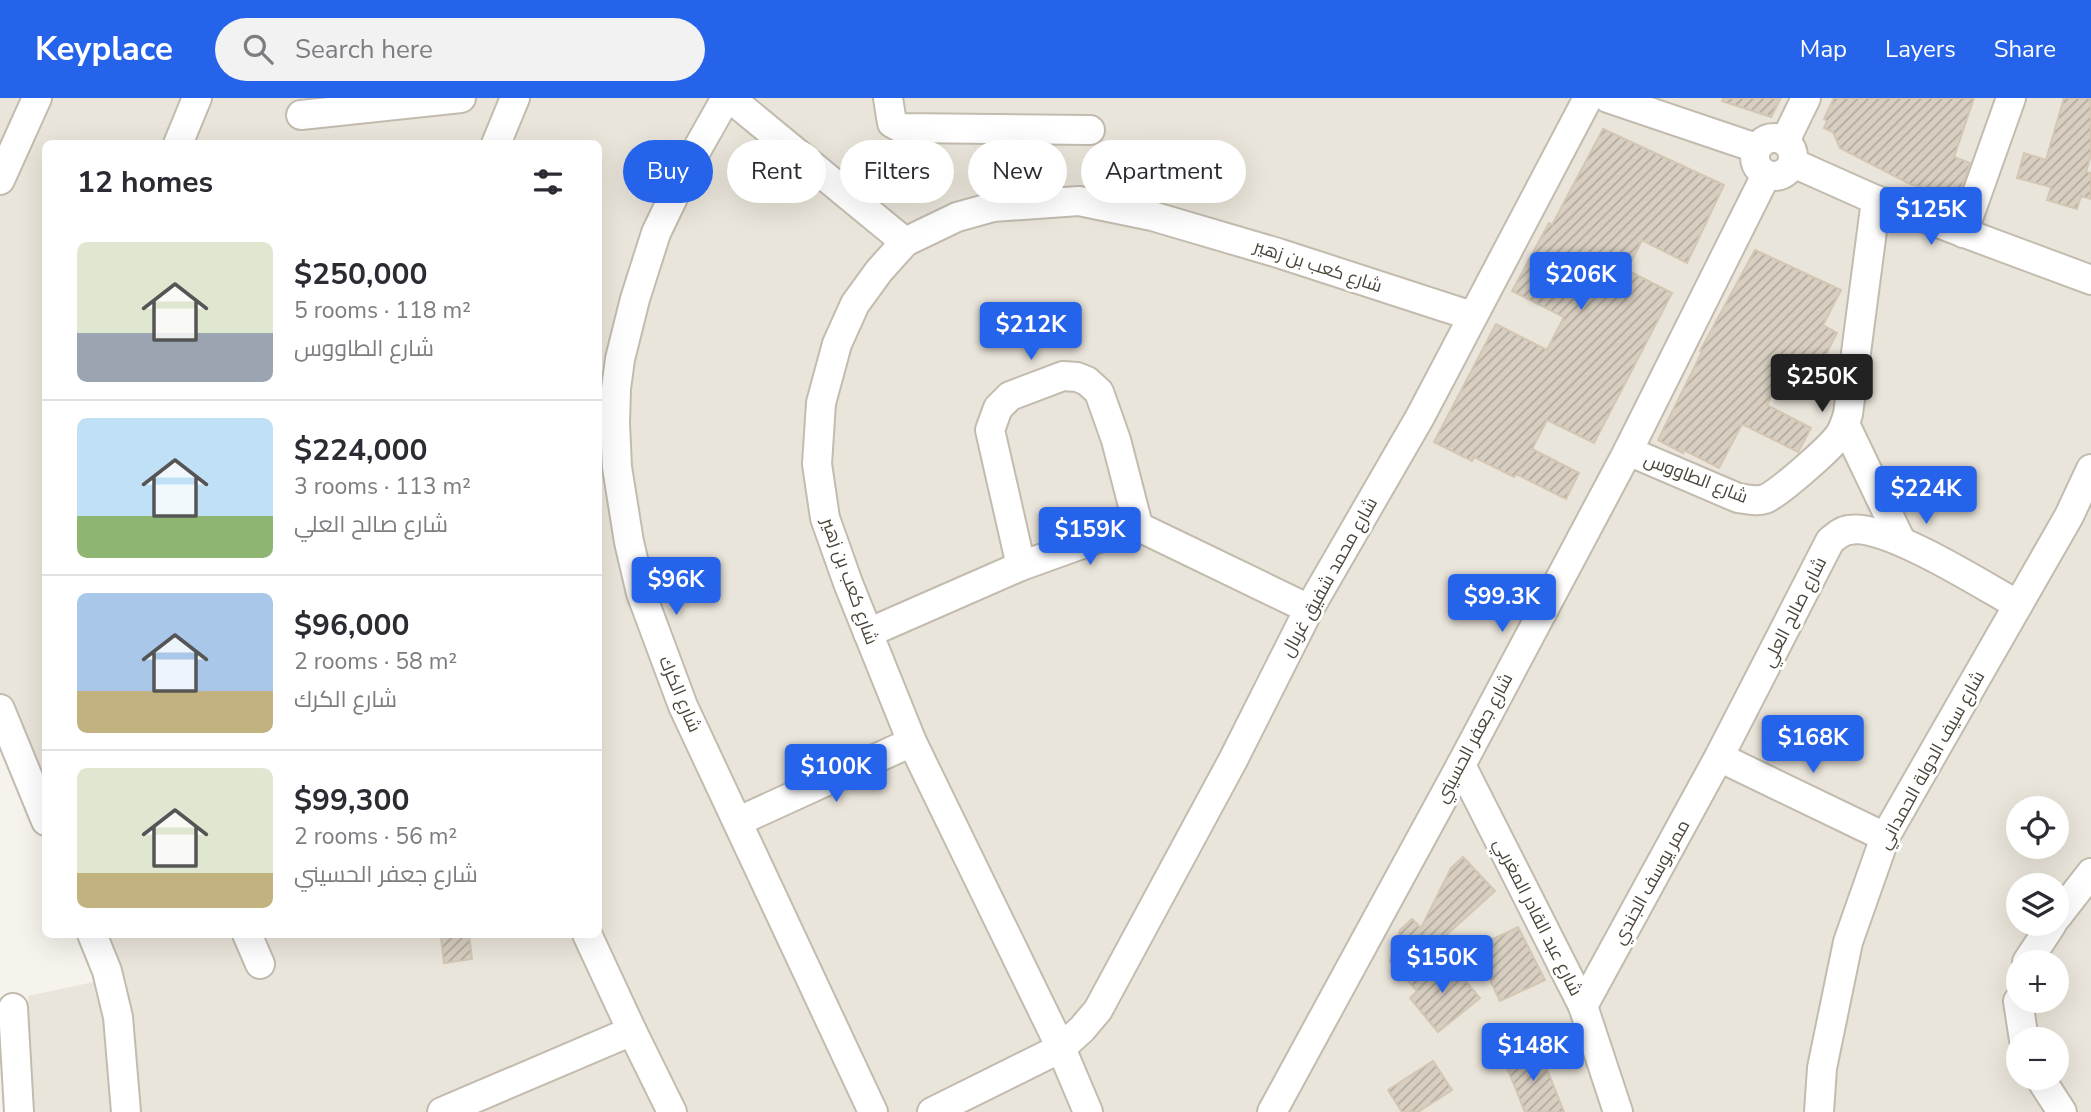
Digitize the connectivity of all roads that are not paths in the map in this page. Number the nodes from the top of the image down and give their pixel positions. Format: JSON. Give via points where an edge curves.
{"nodes":[{"id":1,"x":37,"y":98,"type":"edge"},
{"id":2,"x":196,"y":98,"type":"edge"},
{"id":3,"x":461,"y":98,"type":"edge"},
{"id":4,"x":515,"y":98,"type":"edge"},
{"id":5,"x":728,"y":98,"type":"edge"},
{"id":6,"x":888,"y":98,"type":"edge"},
{"id":7,"x":1588,"y":98,"type":"edge"},
{"id":8,"x":1608,"y":98,"type":"edge"},
{"id":9,"x":1806,"y":98,"type":"edge"},
{"id":10,"x":2011,"y":98,"type":"edge"},
{"id":11,"x":301,"y":115,"type":"dead end"},
{"id":12,"x":1090,"y":130,"type":"dead end"},
{"id":13,"x":180,"y":140,"type":"edge"},
{"id":14,"x":498,"y":140,"type":"edge"},
{"id":15,"x":1756,"y":148,"type":"junction"},
{"id":16,"x":1789,"y":152,"type":"junction"},
{"id":17,"x":1,"y":170,"type":"edge"},
{"id":18,"x":1766,"y":175,"type":"junction"},
{"id":19,"x":1876,"y":200,"type":"junction"},
{"id":20,"x":1964,"y":233,"type":"junction"},
{"id":21,"x":905,"y":242,"type":"junction"},
{"id":22,"x":2091,"y":280,"type":"edge"},
{"id":23,"x":1472,"y":316,"type":"junction"},
{"id":24,"x":1845,"y":424,"type":"junction"},
{"id":25,"x":1628,"y":451,"type":"junction"},
{"id":26,"x":2091,"y":469,"type":"edge"},
{"id":27,"x":1138,"y":525,"type":"junction"},
{"id":28,"x":1901,"y":541,"type":"junction"},
{"id":29,"x":1021,"y":566,"type":"junction"},
{"id":30,"x":2018,"y":605,"type":"junction"},
{"id":31,"x":1309,"y":609,"type":"junction"},
{"id":32,"x":868,"y":633,"type":"junction"},
{"id":33,"x":0,"y":709,"type":"edge"},
{"id":34,"x":912,"y":742,"type":"junction"},
{"id":35,"x":1719,"y":757,"type":"junction"},
{"id":36,"x":1461,"y":765,"type":"junction"},
{"id":37,"x":42,"y":811,"type":"edge"},
{"id":38,"x":739,"y":821,"type":"junction"},
{"id":39,"x":1885,"y":837,"type":"junction"},
{"id":40,"x":2091,"y":873,"type":"edge"},
{"id":41,"x":2069,"y":901,"type":"edge"},
{"id":42,"x":94,"y":938,"type":"edge"},
{"id":43,"x":249,"y":938,"type":"edge"},
{"id":44,"x":589,"y":938,"type":"edge"},
{"id":45,"x":260,"y":964,"type":"dead end"},
{"id":46,"x":1583,"y":1006,"type":"junction"},
{"id":47,"x":13,"y":1008,"type":"dead end"},
{"id":48,"x":632,"y":1031,"type":"junction"},
{"id":49,"x":1060,"y":1048,"type":"junction"},
{"id":50,"x":2048,"y":1090,"type":"edge"},
{"id":51,"x":1282,"y":1106,"type":"edge"},
{"id":52,"x":19,"y":1112,"type":"edge"},
{"id":53,"x":126,"y":1112,"type":"edge"},
{"id":54,"x":442,"y":1112,"type":"edge"},
{"id":55,"x":672,"y":1112,"type":"edge"},
{"id":56,"x":873,"y":1112,"type":"edge"},
{"id":57,"x":932,"y":1112,"type":"edge"},
{"id":58,"x":1088,"y":1112,"type":"edge"},
{"id":59,"x":1618,"y":1112,"type":"edge"},
{"id":60,"x":1819,"y":1112,"type":"edge"},
{"id":61,"x":2062,"y":1112,"type":"edge"}],
"edges":[{"from":1,"to":17,"type":"street"},
{"from":2,"to":13,"type":"street"},
{"from":3,"to":11,"type":"street"},
{"from":4,"to":14,"type":"street"},
{"from":5,"to":21,"type":"street"},
{"from":5,"to":38,"type":"street","name":"شارع الكرك","via":[[656,233],[620,359],[615,424],[619,479],[641,593],[683,706]]},
{"from":6,"to":12,"type":"street","via":[[892,123],[901,128]]},
{"from":7,"to":23,"type":"street","name":"شارع محمد شفيق غربال"},
{"from":8,"to":15,"type":"street"},
{"from":9,"to":16,"type":"street"},
{"from":10,"to":20,"type":"street"},
{"from":15,"to":16,"type":"street","via":[[1773,137]]},
{"from":15,"to":18,"type":"street","via":[[1755,163]]},
{"from":16,"to":18,"type":"street","via":[[1782,174]]},
{"from":16,"to":19,"type":"street"},
{"from":18,"to":25,"type":"street","name":"شارع جعفر الحسيني"},
{"from":19,"to":20,"type":"street"},
{"from":19,"to":24,"type":"street"},
{"from":20,"to":22,"type":"street"},
{"from":21,"to":23,"type":"street","name":"شارع كعب بن زهير","via":[[957,217],[993,207],[1079,201],[1152,216]]},
{"from":21,"to":32,"type":"street","name":"شارع كعب بن زهير","via":[[855,304],[837,344],[818,432],[817,464],[825,518]]},
{"from":23,"to":31,"type":"street","name":"شارع محمد شفيق غربال","via":[[1420,417]]},
{"from":24,"to":25,"type":"street","name":"شارع الطاووس","via":[[1833,443],[1766,499],[1738,498]]},
{"from":24,"to":28,"type":"street"},
{"from":25,"to":36,"type":"street","name":"شارع جعفر الحسيني"},
{"from":26,"to":30,"type":"street","name":"شارع سيف الدولة الحمداني"},
{"from":27,"to":29,"type":"street"},
{"from":27,"to":29,"type":"street","via":[[1098,392],[1087,381],[1063,376],[1010,396],[998,408],[990,430]]},
{"from":27,"to":31,"type":"street"},
{"from":28,"to":30,"type":"street","name":"شارع صالح العلي"},
{"from":28,"to":35,"type":"street","name":"شارع صالح العلي","via":[[1857,529],[1830,541]]},
{"from":29,"to":32,"type":"street"},
{"from":30,"to":39,"type":"street","name":"شارع سيف الدولة الحمداني"},
{"from":31,"to":49,"type":"street","name":"شارع محمد شفيق غربال","via":[[1098,1010]]},
{"from":32,"to":34,"type":"street","name":"شارع كعب بن زهير"},
{"from":33,"to":37,"type":"street"},
{"from":34,"to":38,"type":"street"},
{"from":34,"to":49,"type":"street","name":"شارع كعب بن زهير"},
{"from":35,"to":39,"type":"street"},
{"from":35,"to":46,"type":"street","name":"ممر يوسف الجندي"},
{"from":36,"to":46,"type":"street","name":"شارع عبد القادر المغربي"},
{"from":36,"to":51,"type":"street","name":"شارع جعفر الحسيني"},
{"from":38,"to":56,"type":"street","name":"شارع الكرك"},
{"from":39,"to":60,"type":"street","name":"شارع سيف الدولة الحمداني","via":[[1848,942],[1822,1068]]},
{"from":40,"to":41,"type":"street"},
{"from":42,"to":53,"type":"street","via":[[118,1017]]},
{"from":43,"to":45,"type":"street"},
{"from":44,"to":48,"type":"street"},
{"from":46,"to":59,"type":"street","name":"شارع عبد القادر المغربي"},
{"from":47,"to":52,"type":"street"},
{"from":48,"to":54,"type":"street"},
{"from":48,"to":55,"type":"street"},
{"from":49,"to":57,"type":"street","name":"شارع محمد شفيق غربال"},
{"from":49,"to":58,"type":"street","name":"شارع كعب بن زهير"},
{"from":50,"to":61,"type":"street"}]}
